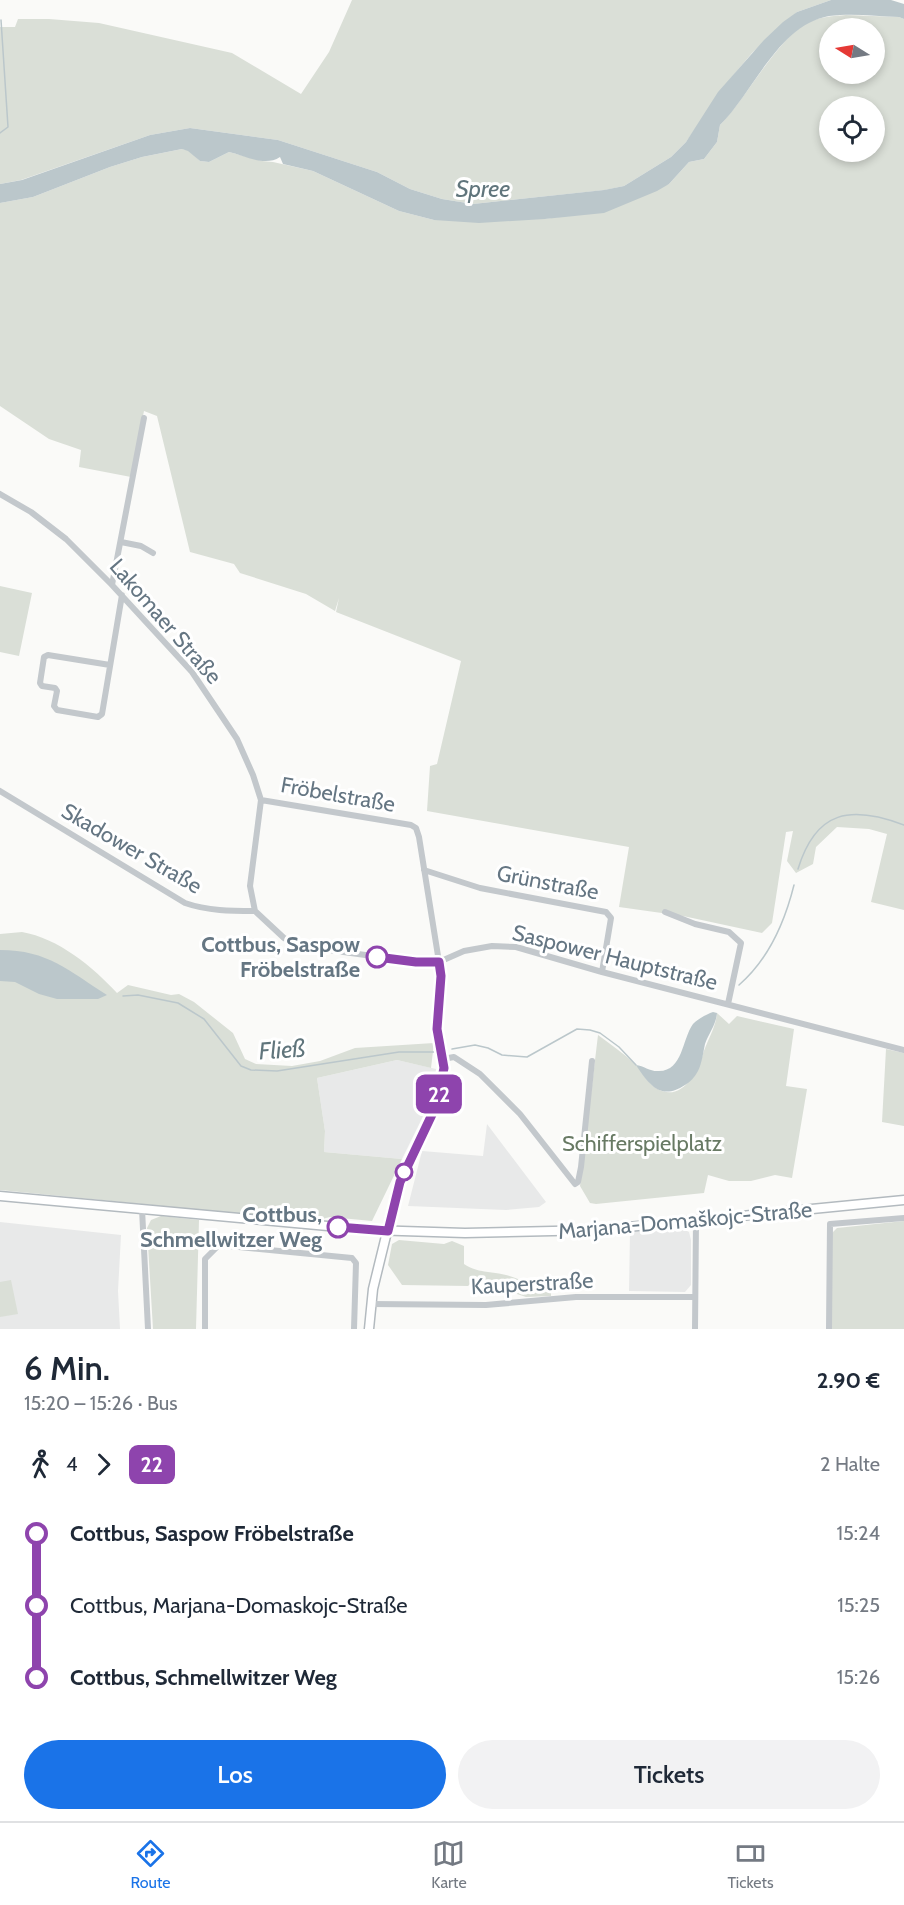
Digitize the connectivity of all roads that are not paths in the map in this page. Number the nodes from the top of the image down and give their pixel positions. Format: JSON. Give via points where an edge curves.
{"nodes":[{"id":1,"x":144,"y":418,"type":"dead end"},
{"id":2,"x":0,"y":495,"type":"edge"},
{"id":3,"x":121,"y":542,"type":"junction"},
{"id":4,"x":153,"y":553,"type":"dead end"},
{"id":5,"x":112,"y":585,"type":"junction"},
{"id":6,"x":122,"y":595,"type":"junction"},
{"id":7,"x":110,"y":665,"type":"junction"},
{"id":8,"x":0,"y":791,"type":"edge"},
{"id":9,"x":261,"y":800,"type":"junction"},
{"id":10,"x":424,"y":870,"type":"junction"},
{"id":11,"x":255,"y":911,"type":"junction"},
{"id":12,"x":665,"y":912,"type":"dead end"},
{"id":13,"x":439,"y":962,"type":"junction"},
{"id":14,"x":602,"y":972,"type":"junction"},
{"id":15,"x":728,"y":1004,"type":"junction"},
{"id":16,"x":904,"y":1050,"type":"edge"},
{"id":17,"x":443,"y":1059,"type":"junction"},
{"id":18,"x":592,"y":1061,"type":"dead end"},
{"id":19,"x":0,"y":1196,"type":"edge"},
{"id":20,"x":904,"y":1200,"type":"edge"},
{"id":21,"x":142,"y":1209,"type":"junction"},
{"id":22,"x":904,"y":1218,"type":"edge"},
{"id":23,"x":696,"y":1221,"type":"junction"},
{"id":24,"x":388,"y":1231,"type":"junction"},
{"id":25,"x":695,"y":1297,"type":"junction"},
{"id":26,"x":371,"y":1304,"type":"junction"},
{"id":27,"x":148,"y":1329,"type":"edge"},
{"id":28,"x":205,"y":1329,"type":"edge"},
{"id":29,"x":354,"y":1329,"type":"edge"},
{"id":30,"x":369,"y":1329,"type":"edge"},
{"id":31,"x":695,"y":1329,"type":"edge"},
{"id":32,"x":829,"y":1329,"type":"edge"}],
"edges":[{"from":1,"to":3,"type":"street"},
{"from":2,"to":5,"type":"street","name":"Lakomaer Straße","via":[[31,512],[66,539]]},
{"from":3,"to":4,"type":"street"},
{"from":3,"to":5,"type":"street"},
{"from":5,"to":6,"type":"street","name":"Lakomaer Straße"},
{"from":6,"to":7,"type":"street"},
{"from":6,"to":9,"type":"street","name":"Lakomaer Straße","via":[[192,672],[215,705],[237,739]]},
{"from":7,"to":7,"type":"street","via":[[102,714],[98,717],[57,710],[57,691],[40,683],[44,657],[48,655]]},
{"from":8,"to":11,"type":"street","name":"Skadower Straße","via":[[185,903],[226,911]]},
{"from":9,"to":10,"type":"street","name":"Fröbelstraße","via":[[411,825],[419,837]]},
{"from":9,"to":11,"type":"street","name":"Lakomaer Straße","via":[[250,886]]},
{"from":10,"to":13,"type":"street","name":"Fröbelstraße"},
{"from":10,"to":14,"type":"street","name":"Grünstraße","via":[[480,888],[606,912],[611,918]]},
{"from":11,"to":13,"type":"street","name":"Saspower Hauptstraße","via":[[284,938],[300,945]]},
{"from":12,"to":15,"type":"street","via":[[729,932],[741,943]]},
{"from":13,"to":14,"type":"street","name":"Saspower Hauptstraße","via":[[464,951],[506,946]]},
{"from":13,"to":17,"type":"street","via":[[437,1029]]},
{"from":14,"to":15,"type":"street","name":"Saspower Hauptstraße"},
{"from":15,"to":16,"type":"street","name":"Saspower Hauptstraße"},
{"from":17,"to":18,"type":"street","via":[[454,1057],[480,1074],[520,1114],[575,1184],[581,1167]]},
{"from":17,"to":24,"type":"street","via":[[436,1106],[400,1182]]},
{"from":19,"to":21,"type":"street"},
{"from":20,"to":23,"type":"street","name":"Marjana-Domaškojc-Straße"},
{"from":21,"to":24,"type":"street","name":"Marjana-Domaškojc-Straße"},
{"from":21,"to":27,"type":"street"},
{"from":22,"to":32,"type":"street","via":[[830,1224]]},
{"from":23,"to":24,"type":"street","name":"Marjana-Domaškojc-Straße","via":[[597,1230]]},
{"from":23,"to":25,"type":"street"},
{"from":24,"to":26,"type":"street"},
{"from":25,"to":26,"type":"street","name":"Kauperstraße","via":[[576,1297],[486,1305]]},
{"from":25,"to":31,"type":"street"},
{"from":26,"to":30,"type":"street"},
{"from":28,"to":29,"type":"street","via":[[205,1259],[219,1245],[352,1258],[356,1263]]}]}
